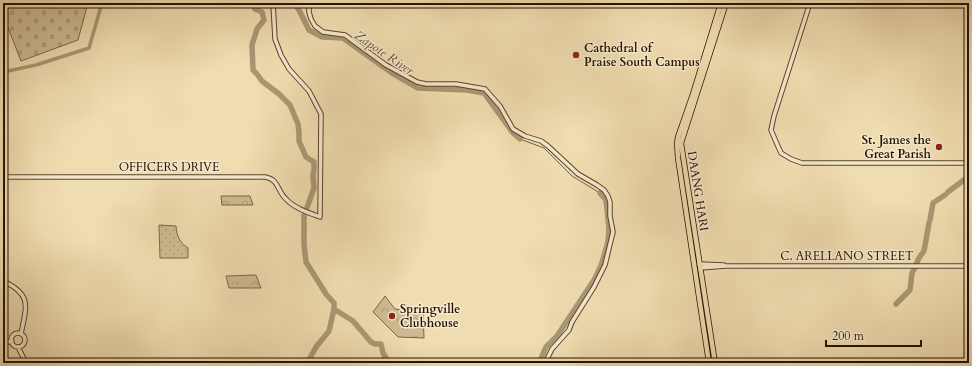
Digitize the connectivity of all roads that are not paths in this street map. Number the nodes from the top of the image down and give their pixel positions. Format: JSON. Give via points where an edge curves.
{"nodes":[{"id":1,"x":273,"y":3,"type":"edge"},
{"id":2,"x":309,"y":3,"type":"edge"},
{"id":3,"x":721,"y":3,"type":"edge"},
{"id":4,"x":726,"y":3,"type":"edge"},
{"id":5,"x":810,"y":3,"type":"edge"},
{"id":6,"x":969,"y":163,"type":"edge"},
{"id":7,"x":3,"y":177,"type":"edge"},
{"id":8,"x":699,"y":266,"type":"junction"},
{"id":9,"x":969,"y":266,"type":"edge"},
{"id":10,"x":3,"y":281,"type":"edge"},
{"id":11,"x":21,"y":334,"type":"junction"},
{"id":12,"x":12,"y":341,"type":"junction"},
{"id":13,"x":3,"y":343,"type":"edge"},
{"id":14,"x":19,"y":347,"type":"junction"},
{"id":15,"x":26,"y":363,"type":"edge"},
{"id":16,"x":545,"y":363,"type":"edge"},
{"id":17,"x":709,"y":363,"type":"edge"},
{"id":18,"x":715,"y":363,"type":"edge"}],
"edges":[{"from":1,"to":7,"type":"street","name":"OFFICERS DRIVE","via":[[275,40],[281,55],[289,69],[309,91],[320,114],[320,217],[286,199],[276,182],[265,177]]},
{"from":2,"to":16,"type":"street","via":[[311,20],[323,32],[345,35],[386,65],[417,82],[456,84],[485,89],[500,106],[513,129],[524,136],[541,141],[578,174],[604,190],[608,196],[613,232],[605,265],[569,330],[552,349]]},
{"from":3,"to":17,"type":"main road","name":"DAANG HARI","via":[[677,143]]},
{"from":4,"to":8,"type":"main road","name":"DAANG HARI","via":[[681,143]]},
{"from":5,"to":6,"type":"street","via":[[774,116],[772,130],[782,153],[802,163]]},
{"from":8,"to":9,"type":"street","name":"C. ARELLANO STREET"},
{"from":8,"to":18,"type":"main road","name":"DAANG HARI"},
{"from":10,"to":11,"type":"street","via":[[19,291],[26,302]]},
{"from":11,"to":12,"type":"street","via":[[15,334]]},
{"from":11,"to":14,"type":"street","via":[[25,341]]},
{"from":12,"to":13,"type":"street"},
{"from":12,"to":14,"type":"street"},
{"from":14,"to":15,"type":"street"}]}
